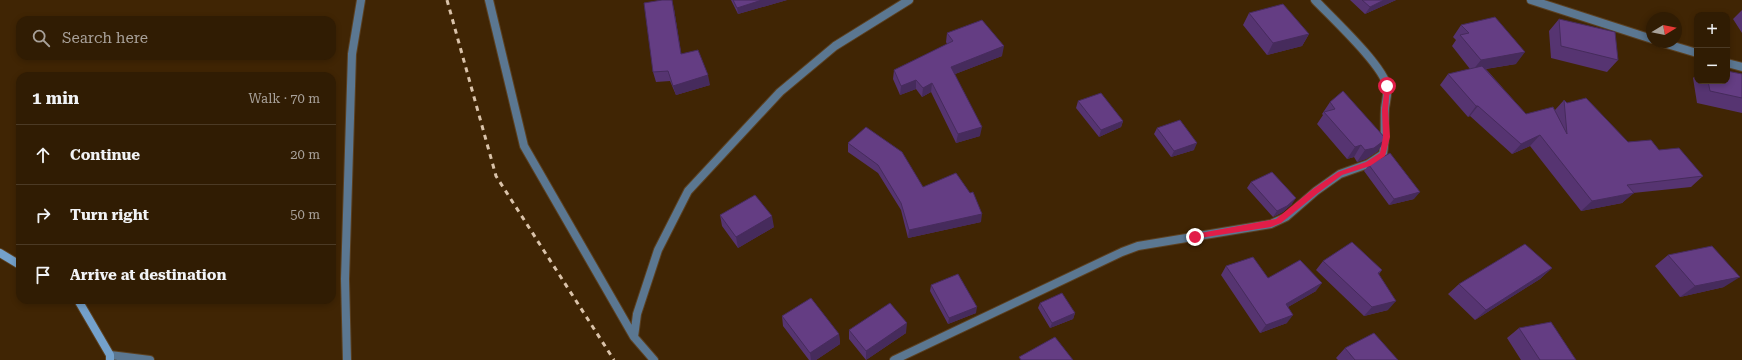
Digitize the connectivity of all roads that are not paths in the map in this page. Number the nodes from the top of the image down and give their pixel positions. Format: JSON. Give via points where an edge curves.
{"nodes":[{"id":1,"x":361,"y":0,"type":"edge"},
{"id":2,"x":489,"y":0,"type":"edge"},
{"id":3,"x":909,"y":0,"type":"edge"},
{"id":4,"x":1315,"y":0,"type":"edge"},
{"id":5,"x":1531,"y":0,"type":"edge"},
{"id":6,"x":1646,"y":37,"type":"edge"},
{"id":7,"x":1680,"y":48,"type":"edge"},
{"id":8,"x":1694,"y":52,"type":"edge"},
{"id":9,"x":1730,"y":64,"type":"edge"},
{"id":10,"x":1742,"y":67,"type":"edge"},
{"id":11,"x":0,"y":253,"type":"edge"},
{"id":12,"x":16,"y":263,"type":"edge"},
{"id":13,"x":80,"y":304,"type":"edge"},
{"id":14,"x":634,"y":337,"type":"junction"},
{"id":15,"x":110,"y":357,"type":"edge"},
{"id":16,"x":150,"y":360,"type":"edge"},
{"id":17,"x":347,"y":360,"type":"edge"},
{"id":18,"x":654,"y":360,"type":"edge"},
{"id":19,"x":894,"y":360,"type":"edge"}],
"edges":[{"from":1,"to":17,"type":"street","via":[[352,54],[345,279]]},
{"from":2,"to":14,"type":"street","via":[[524,146]]},
{"from":3,"to":14,"type":"street","via":[[835,46],[780,92],[688,191],[658,250],[637,314]]},
{"from":4,"to":19,"type":"street","via":[[1382,74],[1387,86],[1383,154],[1368,164],[1340,174],[1279,221],[1138,246]]},
{"from":5,"to":6,"type":"street"},
{"from":7,"to":8,"type":"street"},
{"from":9,"to":10,"type":"street"},
{"from":11,"to":12,"type":"street"},
{"from":13,"to":15,"type":"street"},
{"from":14,"to":18,"type":"street"},
{"from":15,"to":16,"type":"street"}]}
